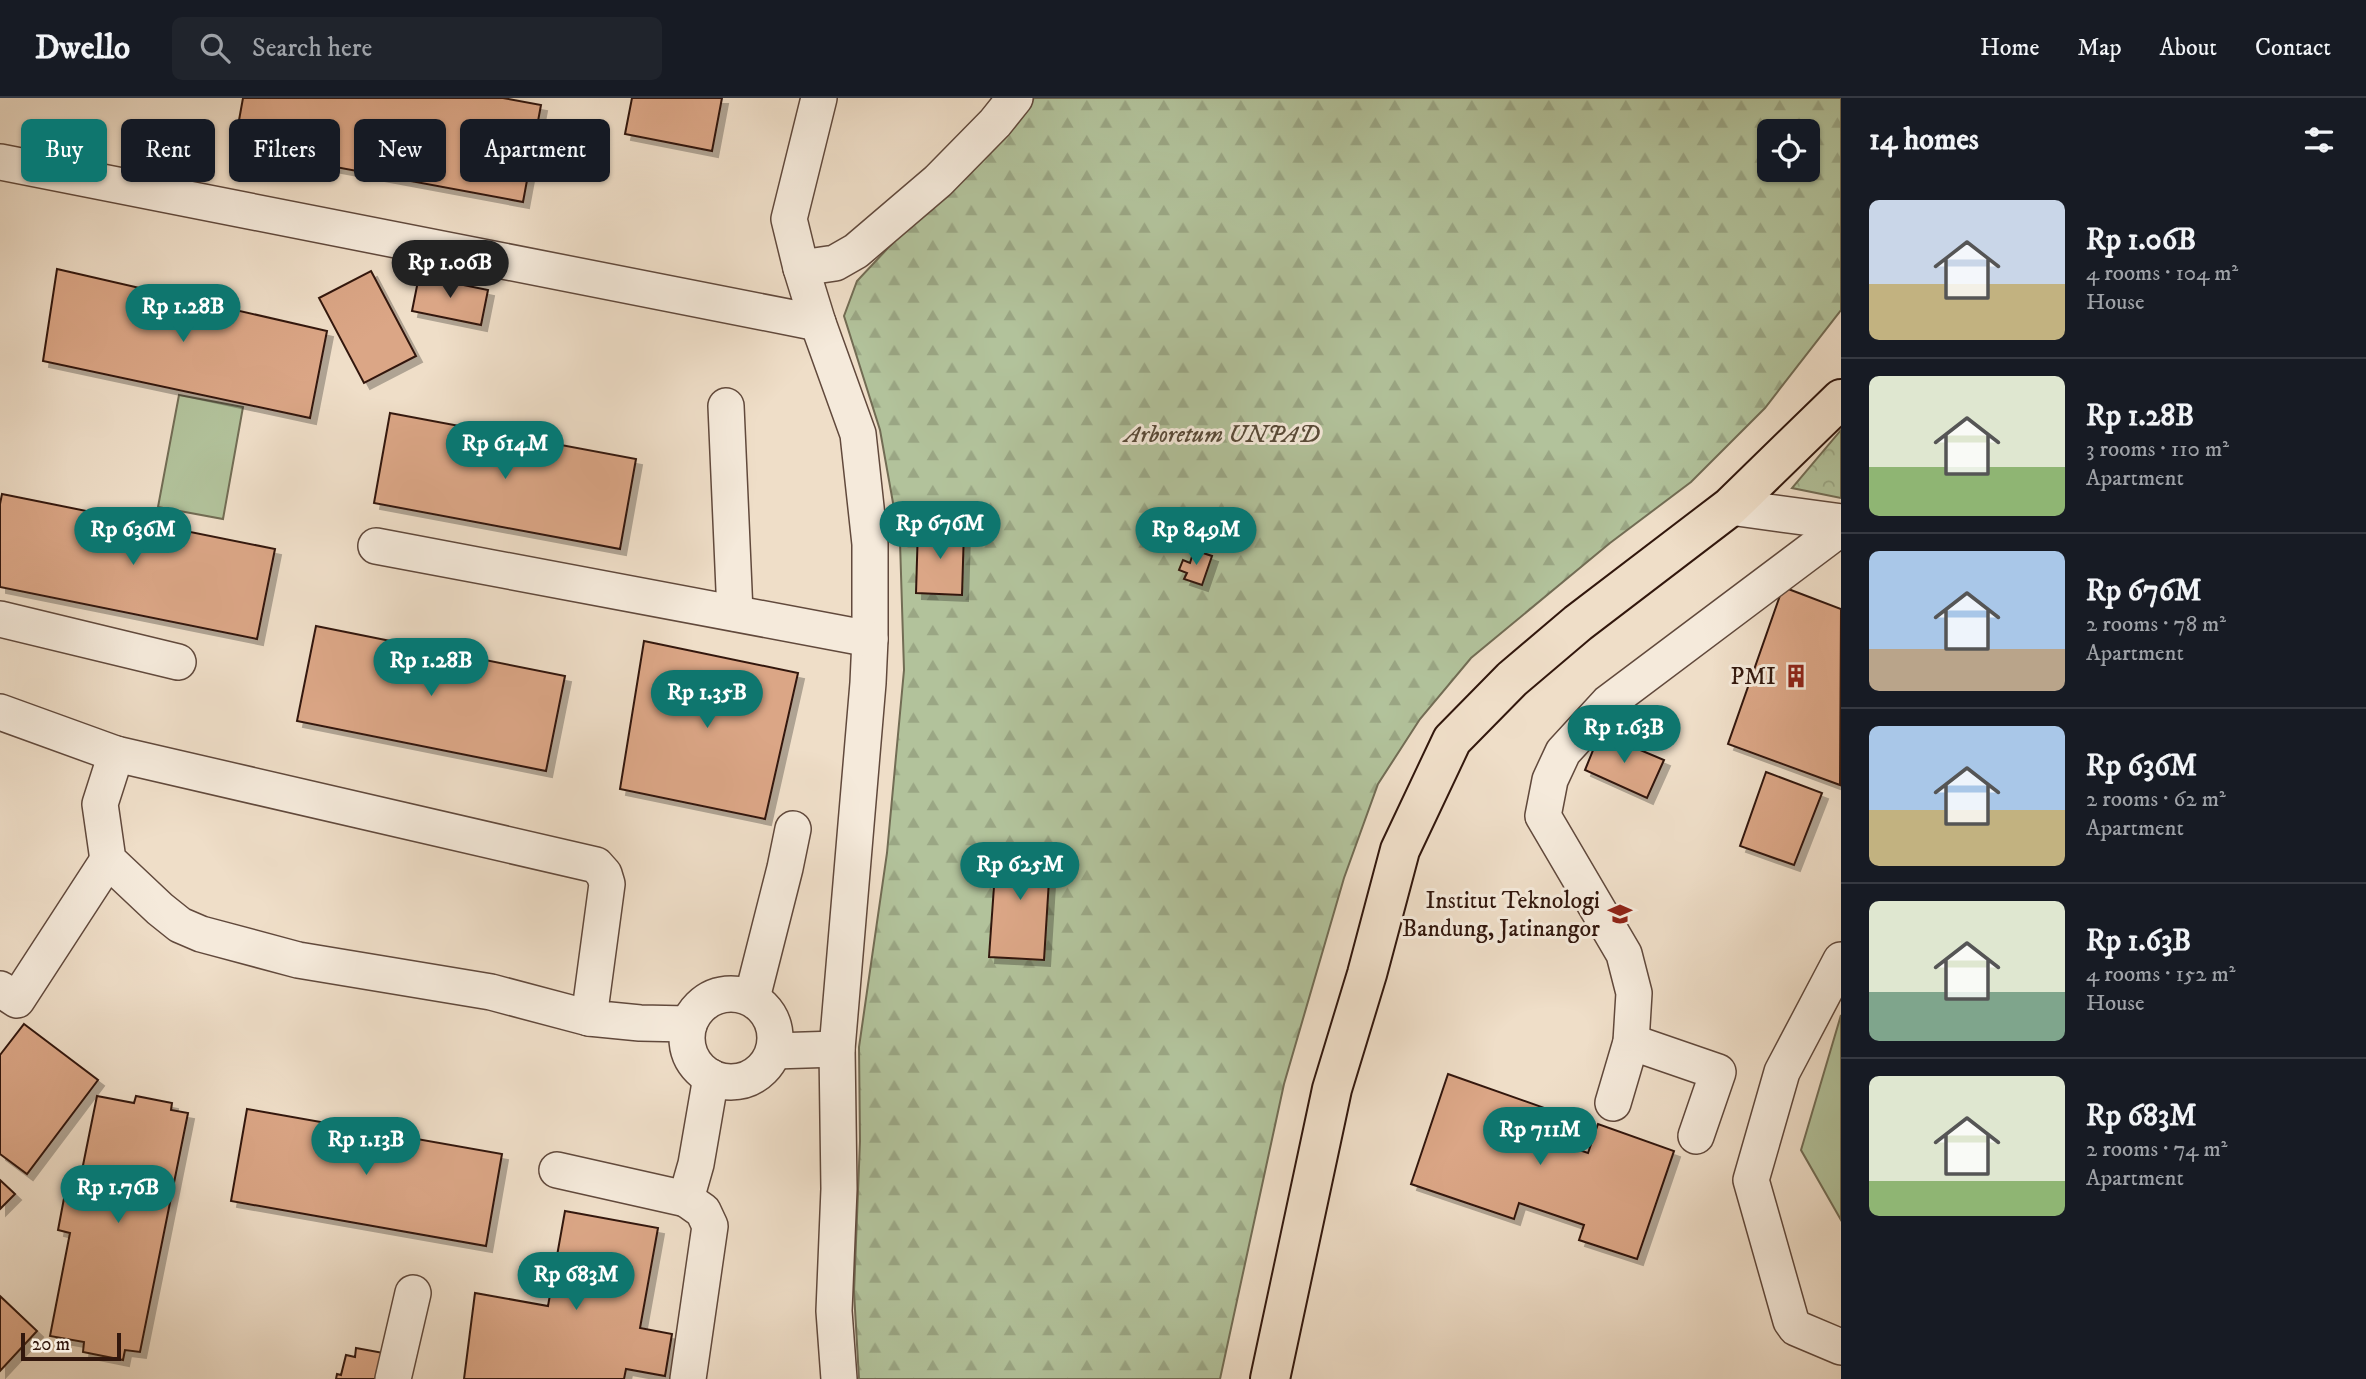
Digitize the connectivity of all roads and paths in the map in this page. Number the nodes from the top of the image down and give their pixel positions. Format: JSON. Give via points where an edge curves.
{"nodes":[{"id":1,"x":818,"y":98,"type":"edge"},
{"id":2,"x":1015,"y":98,"type":"edge"},
{"id":3,"x":0,"y":163,"type":"edge"},
{"id":4,"x":801,"y":268,"type":"junction"},
{"id":5,"x":818,"y":323,"type":"junction"},
{"id":6,"x":1841,"y":399,"type":"edge"},
{"id":7,"x":726,"y":406,"type":"dead end"},
{"id":8,"x":1730,"y":507,"type":"junction"},
{"id":9,"x":1841,"y":522,"type":"edge"},
{"id":10,"x":1841,"y":528,"type":"edge"},
{"id":11,"x":376,"y":546,"type":"dead end"},
{"id":12,"x":736,"y":614,"type":"junction"},
{"id":13,"x":0,"y":619,"type":"edge"},
{"id":14,"x":870,"y":639,"type":"junction"},
{"id":15,"x":178,"y":662,"type":"dead end"},
{"id":16,"x":0,"y":712,"type":"edge"},
{"id":17,"x":116,"y":754,"type":"junction"},
{"id":18,"x":793,"y":829,"type":"dead end"},
{"id":19,"x":108,"y":860,"type":"junction"},
{"id":20,"x":1841,"y":960,"type":"edge"},
{"id":21,"x":752,"y":998,"type":"junction"},
{"id":22,"x":6,"y":1002,"type":"edge"},
{"id":23,"x":589,"y":1018,"type":"junction"},
{"id":24,"x":689,"y":1024,"type":"junction"},
{"id":25,"x":1631,"y":1042,"type":"junction"},
{"id":26,"x":837,"y":1049,"type":"junction"},
{"id":27,"x":774,"y":1051,"type":"junction"},
{"id":28,"x":711,"y":1077,"type":"junction"},
{"id":29,"x":1613,"y":1103,"type":"dead end"},
{"id":30,"x":1696,"y":1136,"type":"dead end"},
{"id":31,"x":556,"y":1170,"type":"dead end"},
{"id":32,"x":686,"y":1199,"type":"junction"},
{"id":33,"x":413,"y":1293,"type":"dead end"},
{"id":34,"x":1841,"y":1347,"type":"edge"},
{"id":35,"x":393,"y":1379,"type":"edge"},
{"id":36,"x":688,"y":1379,"type":"edge"},
{"id":37,"x":839,"y":1379,"type":"edge"},
{"id":38,"x":1270,"y":1379,"type":"edge"}],
"edges":[{"from":1,"to":4,"type":"lane","via":[[789,219]]},
{"from":2,"to":4,"type":"lane","via":[[938,181],[856,251],[835,263]]},
{"from":3,"to":5,"type":"lane"},
{"from":4,"to":5,"type":"lane"},
{"from":5,"to":14,"type":"lane","via":[[858,434],[870,544]]},
{"from":6,"to":8,"type":"main road"},
{"from":7,"to":12,"type":"lane"},
{"from":8,"to":9,"type":"lane"},
{"from":8,"to":38,"type":"main road","via":[[1578,623],[1452,740],[1400,850],[1332,1089]]},
{"from":10,"to":25,"type":"lane","via":[[1608,703],[1563,752],[1550,780],[1543,816],[1624,954],[1634,993]]},
{"from":11,"to":12,"type":"lane"},
{"from":12,"to":14,"type":"lane"},
{"from":13,"to":15,"type":"lane"},
{"from":14,"to":26,"type":"lane"},
{"from":16,"to":17,"type":"lane"},
{"from":17,"to":19,"type":"lane","via":[[100,804]]},
{"from":17,"to":23,"type":"lane","via":[[596,865],[607,884]]},
{"from":18,"to":21,"type":"lane"},
{"from":19,"to":22,"type":"lane"},
{"from":19,"to":23,"type":"lane","via":[[180,925],[201,934],[298,960],[491,992]]},
{"from":20,"to":34,"type":"lane","via":[[1782,1072],[1752,1181],[1791,1321],[1796,1328]]},
{"from":21,"to":24,"type":"lane","via":[[737,993],[707,1000]]},
{"from":21,"to":27,"type":"lane","via":[[773,1021]]},
{"from":23,"to":24,"type":"lane"},
{"from":24,"to":28,"type":"lane","via":[[690,1055]]},
{"from":25,"to":29,"type":"lane"},
{"from":25,"to":30,"type":"lane","via":[[1718,1072]]},
{"from":26,"to":27,"type":"lane"},
{"from":26,"to":37,"type":"lane","via":[[839,1189],[834,1311]]},
{"from":27,"to":28,"type":"lane","via":[[767,1065],[749,1079],[726,1082]]},
{"from":28,"to":32,"type":"lane"},
{"from":31,"to":32,"type":"lane"},
{"from":32,"to":36,"type":"lane","via":[[703,1211],[710,1226]]},
{"from":33,"to":35,"type":"lane"}]}
